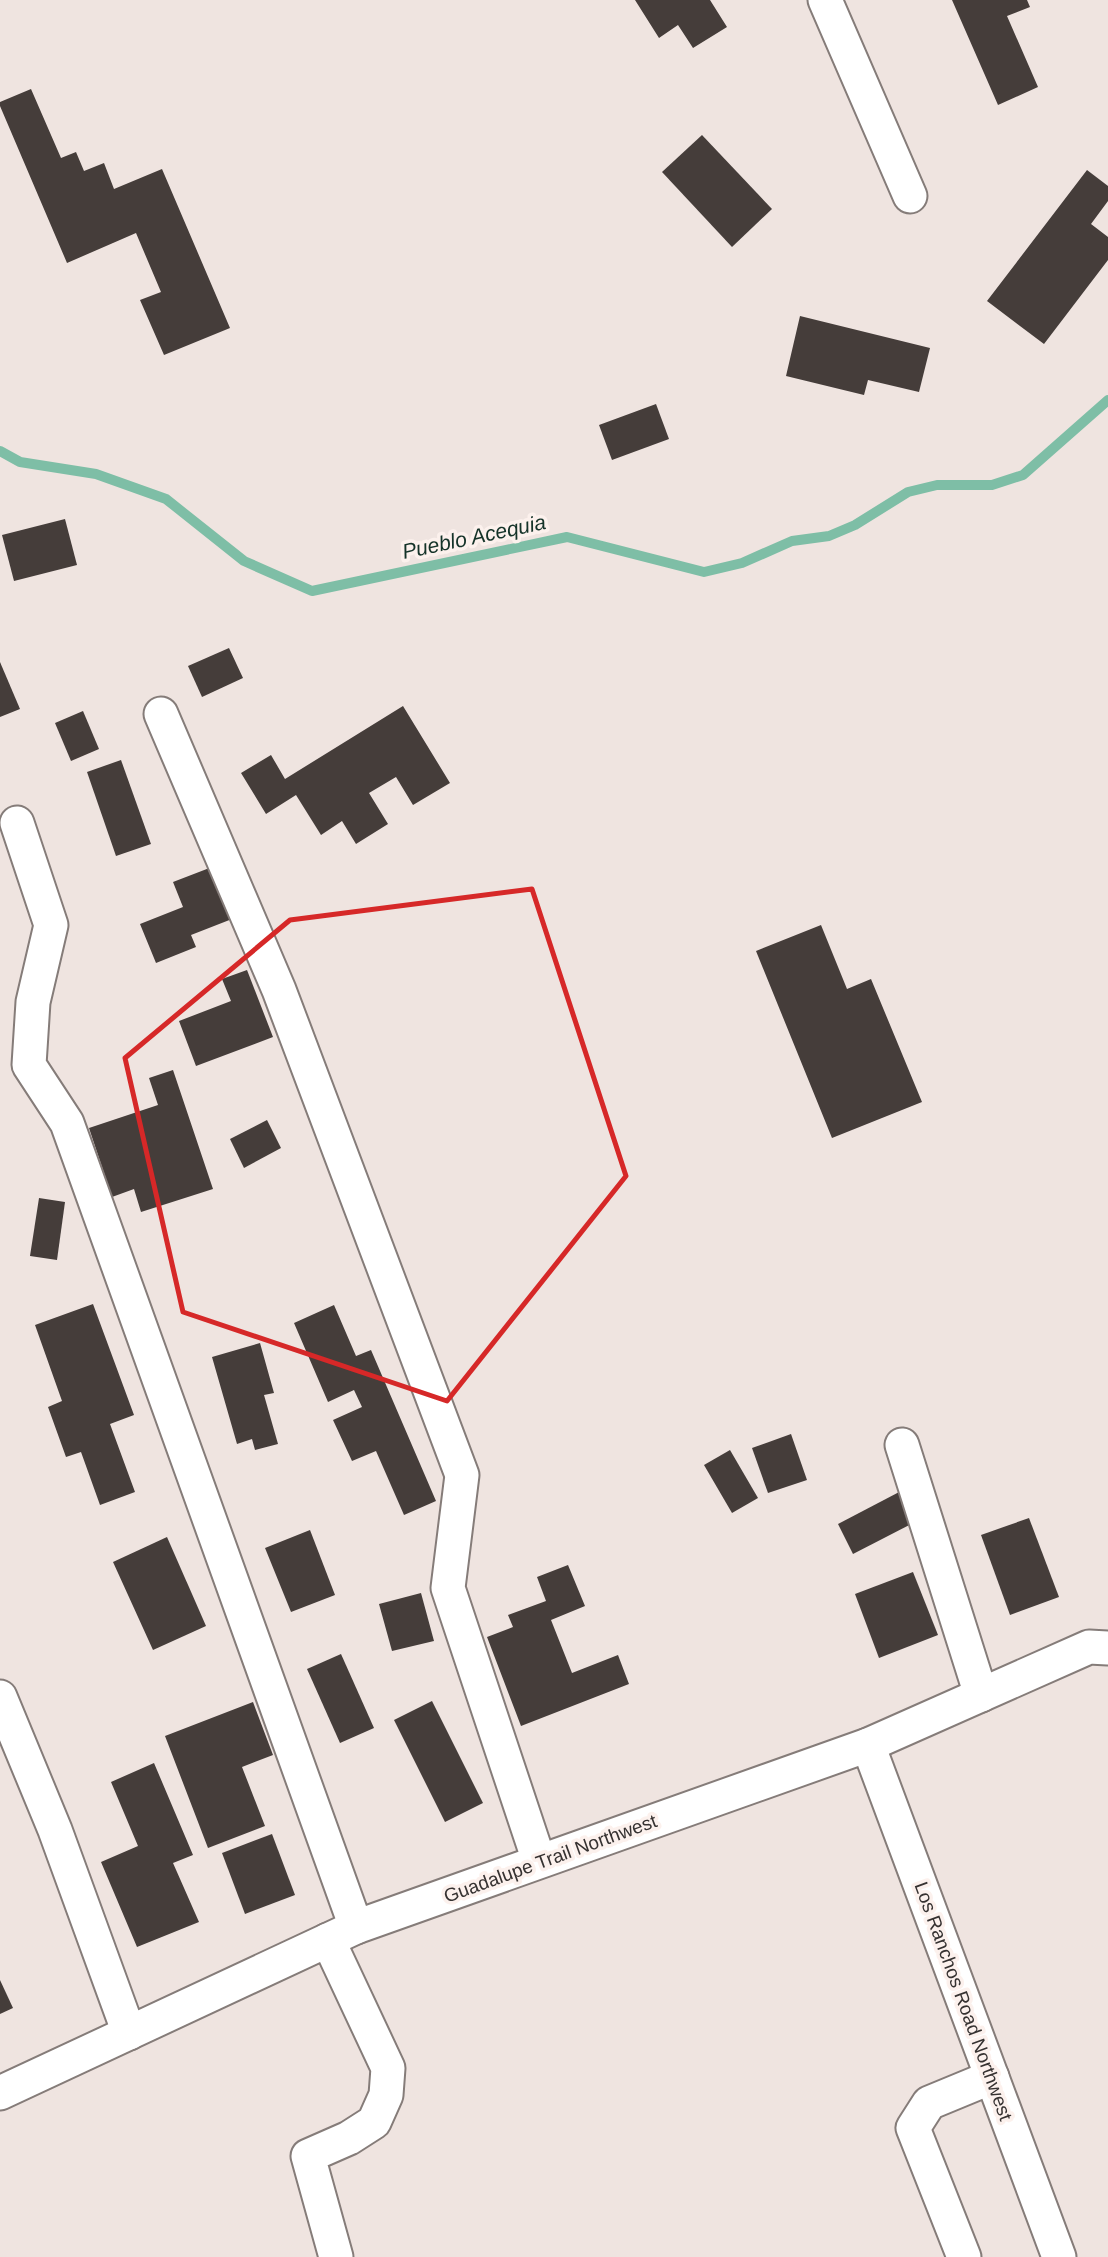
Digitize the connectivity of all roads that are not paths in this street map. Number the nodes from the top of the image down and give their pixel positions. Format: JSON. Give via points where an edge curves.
{"nodes":[{"id":1,"x":825,"y":0,"type":"edge"},
{"id":2,"x":910,"y":196,"type":"dead end"},
{"id":3,"x":161,"y":714,"type":"dead end"},
{"id":4,"x":17,"y":823,"type":"dead end"},
{"id":5,"x":902,"y":1445,"type":"dead end"},
{"id":6,"x":1108,"y":1648,"type":"edge"},
{"id":7,"x":981,"y":1695,"type":"junction"},
{"id":8,"x":0,"y":1697,"type":"edge"},
{"id":9,"x":868,"y":1745,"type":"junction"},
{"id":10,"x":538,"y":1861,"type":"junction"},
{"id":11,"x":342,"y":1934,"type":"junction"},
{"id":12,"x":129,"y":2033,"type":"junction"},
{"id":13,"x":992,"y":2077,"type":"junction"},
{"id":14,"x":0,"y":2093,"type":"edge"},
{"id":15,"x":336,"y":2257,"type":"edge"},
{"id":16,"x":964,"y":2257,"type":"edge"},
{"id":17,"x":1059,"y":2257,"type":"edge"}],
"edges":[{"from":1,"to":2,"type":"street"},
{"from":3,"to":10,"type":"street","via":[[279,990],[462,1475],[448,1588]]},
{"from":4,"to":11,"type":"street","via":[[51,925],[33,1002],[29,1065],[67,1123]]},
{"from":5,"to":7,"type":"street"},
{"from":6,"to":7,"type":"street","name":"Guadalupe Trail Northwest","via":[[1089,1647]]},
{"from":7,"to":9,"type":"street","name":"Guadalupe Trail Northwest"},
{"from":8,"to":12,"type":"street","via":[[55,1830]]},
{"from":9,"to":10,"type":"street","name":"Guadalupe Trail Northwest"},
{"from":9,"to":13,"type":"street","name":"Los Ranchos Road Northwest"},
{"from":10,"to":11,"type":"street","name":"Guadalupe Trail Northwest"},
{"from":11,"to":12,"type":"street","name":"Guadalupe Trail Northwest"},
{"from":11,"to":15,"type":"street","via":[[387,2068],[386,2095],[374,2122],[308,2157]]},
{"from":12,"to":14,"type":"street","name":"Guadalupe Trail Northwest"},
{"from":13,"to":16,"type":"street","via":[[929,2103],[913,2128]]},
{"from":13,"to":17,"type":"street","name":"Los Ranchos Road Northwest"}]}
